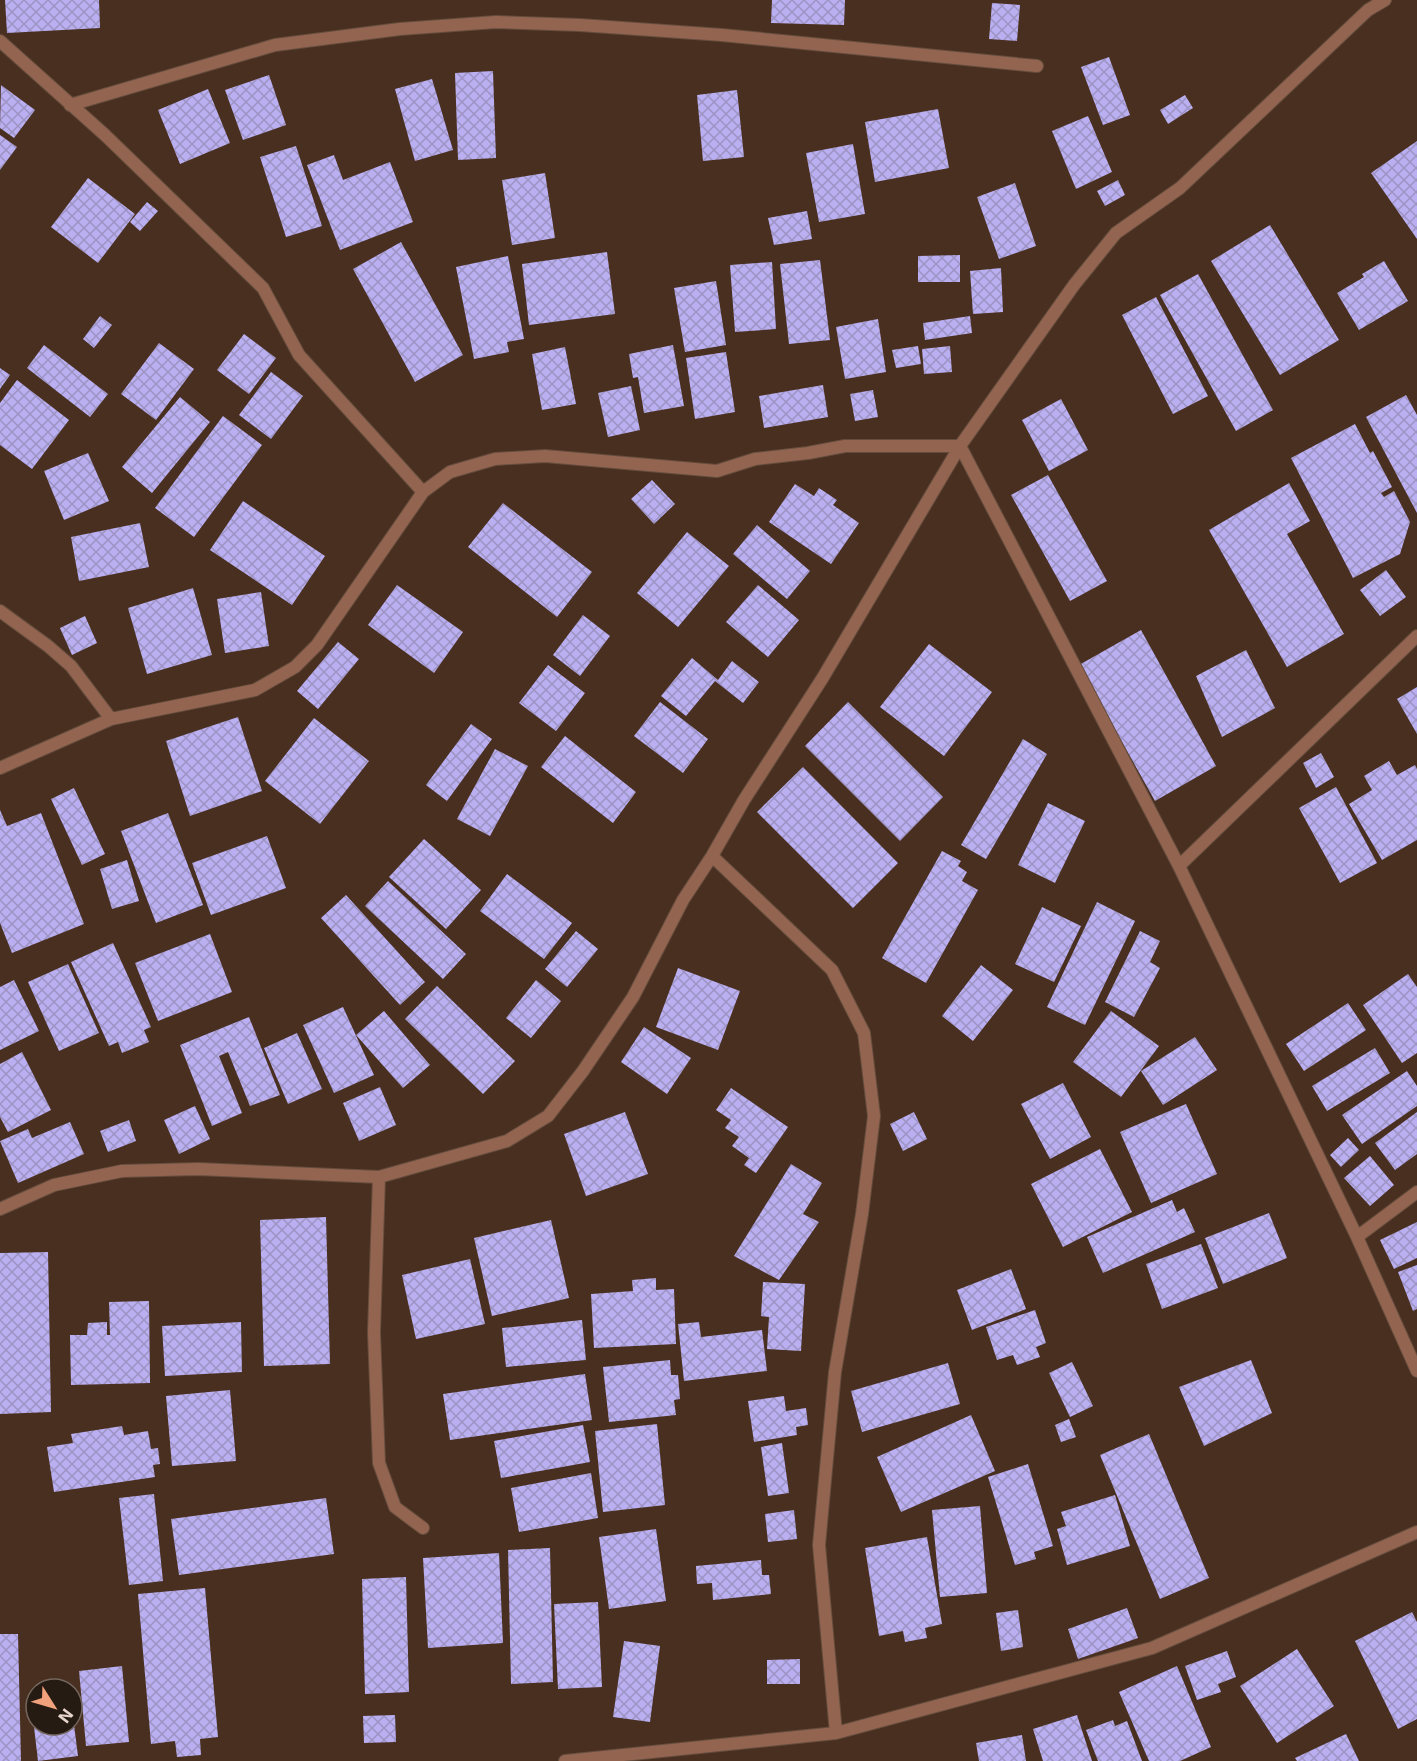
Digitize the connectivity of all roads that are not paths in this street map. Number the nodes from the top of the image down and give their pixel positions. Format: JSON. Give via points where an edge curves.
{"nodes":[{"id":1,"x":1385,"y":0,"type":"edge"},
{"id":2,"x":1365,"y":5,"type":"edge"},
{"id":3,"x":0,"y":41,"type":"edge"},
{"id":4,"x":1037,"y":66,"type":"dead end"},
{"id":5,"x":70,"y":105,"type":"junction"},
{"id":6,"x":960,"y":446,"type":"junction"},
{"id":7,"x":423,"y":492,"type":"junction"},
{"id":8,"x":0,"y":611,"type":"edge"},
{"id":9,"x":1417,"y":636,"type":"edge"},
{"id":10,"x":111,"y":719,"type":"junction"},
{"id":11,"x":0,"y":768,"type":"edge"},
{"id":12,"x":712,"y":856,"type":"junction"},
{"id":13,"x":1179,"y":866,"type":"junction"},
{"id":14,"x":378,"y":1177,"type":"junction"},
{"id":15,"x":1417,"y":1192,"type":"edge"},
{"id":16,"x":0,"y":1209,"type":"edge"},
{"id":17,"x":1358,"y":1237,"type":"junction"},
{"id":18,"x":1417,"y":1371,"type":"edge"},
{"id":19,"x":423,"y":1528,"type":"dead end"},
{"id":20,"x":1417,"y":1532,"type":"edge"},
{"id":21,"x":836,"y":1733,"type":"junction"},
{"id":22,"x":566,"y":1761,"type":"edge"}],
"edges":[{"from":1,"to":2,"type":"street"},
{"from":2,"to":6,"type":"street","via":[[1180,188],[1116,233],[1074,285]]},
{"from":3,"to":5,"type":"street"},
{"from":4,"to":5,"type":"street","via":[[722,35],[496,22],[275,45]]},
{"from":5,"to":7,"type":"street","via":[[262,288],[299,355]]},
{"from":6,"to":7,"type":"street","via":[[845,446],[756,459],[717,471],[545,456],[495,459],[450,472]]},
{"from":6,"to":12,"type":"street"},
{"from":6,"to":13,"type":"street"},
{"from":7,"to":10,"type":"street","via":[[317,645],[295,667],[255,690]]},
{"from":8,"to":10,"type":"street","via":[[71,666]]},
{"from":9,"to":13,"type":"street"},
{"from":10,"to":11,"type":"street"},
{"from":12,"to":14,"type":"street","via":[[683,900],[633,997],[548,1116],[507,1141]]},
{"from":12,"to":21,"type":"street","via":[[832,970],[864,1033],[874,1116],[835,1372],[819,1545]]},
{"from":13,"to":17,"type":"street"},
{"from":14,"to":16,"type":"street","via":[[198,1169],[122,1171],[54,1185]]},
{"from":14,"to":19,"type":"street","via":[[374,1333],[379,1462],[395,1507]]},
{"from":15,"to":17,"type":"street"},
{"from":17,"to":18,"type":"street"},
{"from":20,"to":21,"type":"street","via":[[1152,1648]]},
{"from":21,"to":22,"type":"street"}]}
